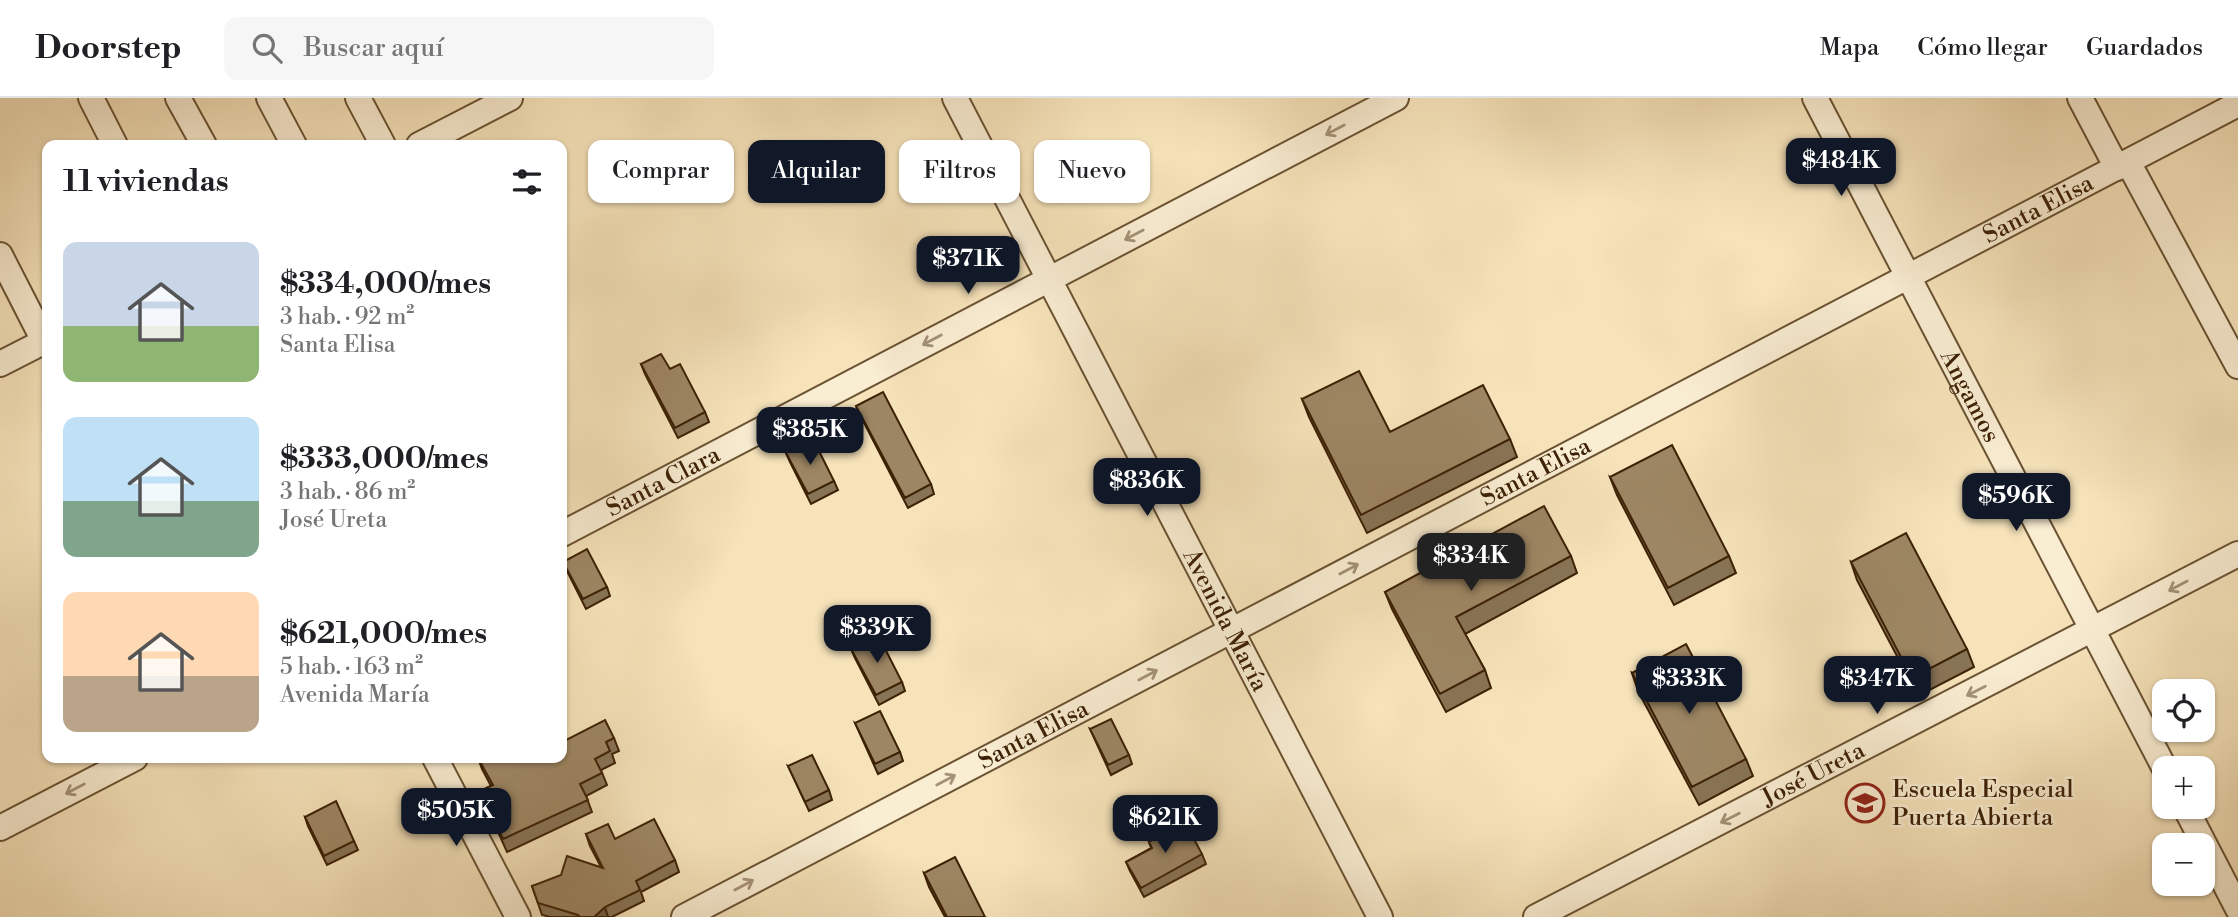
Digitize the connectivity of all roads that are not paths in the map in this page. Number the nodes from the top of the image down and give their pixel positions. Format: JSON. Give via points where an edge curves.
{"nodes":[{"id":1,"x":91,"y":98,"type":"edge"},
{"id":2,"x":178,"y":98,"type":"edge"},
{"id":3,"x":269,"y":98,"type":"edge"},
{"id":4,"x":358,"y":98,"type":"edge"},
{"id":5,"x":509,"y":98,"type":"edge"},
{"id":6,"x":954,"y":98,"type":"edge"},
{"id":7,"x":1396,"y":98,"type":"edge"},
{"id":8,"x":1815,"y":98,"type":"edge"},
{"id":9,"x":2080,"y":98,"type":"edge"},
{"id":10,"x":2238,"y":104,"type":"edge"},
{"id":11,"x":112,"y":140,"type":"edge"},
{"id":12,"x":201,"y":140,"type":"edge"},
{"id":13,"x":291,"y":140,"type":"edge"},
{"id":14,"x":380,"y":140,"type":"edge"},
{"id":15,"x":429,"y":140,"type":"edge"},
{"id":16,"x":2123,"y":165,"type":"junction"},
{"id":17,"x":0,"y":256,"type":"edge"},
{"id":18,"x":1908,"y":277,"type":"junction"},
{"id":19,"x":1049,"y":279,"type":"junction"},
{"id":20,"x":42,"y":334,"type":"edge"},
{"id":21,"x":42,"y":343,"type":"edge"},
{"id":22,"x":0,"y":364,"type":"edge"},
{"id":23,"x":2238,"y":366,"type":"edge"},
{"id":24,"x":567,"y":531,"type":"edge"},
{"id":25,"x":2238,"y":554,"type":"edge"},
{"id":26,"x":1231,"y":631,"type":"junction"},
{"id":27,"x":2093,"y":631,"type":"junction"},
{"id":28,"x":2158,"y":756,"type":"edge"},
{"id":29,"x":125,"y":763,"type":"edge"},
{"id":30,"x":438,"y":763,"type":"edge"},
{"id":31,"x":2191,"y":819,"type":"edge"},
{"id":32,"x":0,"y":828,"type":"edge"},
{"id":33,"x":2238,"y":909,"type":"edge"},
{"id":34,"x":518,"y":917,"type":"edge"},
{"id":35,"x":684,"y":917,"type":"edge"},
{"id":36,"x":1380,"y":917,"type":"edge"},
{"id":37,"x":1536,"y":917,"type":"edge"}],
"edges":[{"from":1,"to":11,"type":"street"},
{"from":2,"to":12,"type":"street"},
{"from":3,"to":13,"type":"street"},
{"from":4,"to":14,"type":"street"},
{"from":5,"to":15,"type":"street"},
{"from":6,"to":19,"type":"street","name":"Avenida María"},
{"from":7,"to":19,"type":"street","name":"Santa Clara","one_way":true},
{"from":8,"to":18,"type":"street","name":"Angamos"},
{"from":9,"to":16,"type":"street"},
{"from":10,"to":16,"type":"street","name":"Santa Elisa"},
{"from":16,"to":18,"type":"street","name":"Santa Elisa"},
{"from":16,"to":23,"type":"street"},
{"from":17,"to":20,"type":"street"},
{"from":26,"to":18,"type":"street","name":"Santa Elisa","one_way":true},
{"from":18,"to":27,"type":"street","name":"Angamos"},
{"from":19,"to":24,"type":"street","name":"Santa Clara","one_way":true},
{"from":19,"to":26,"type":"street","name":"Avenida María"},
{"from":21,"to":22,"type":"street"},
{"from":25,"to":27,"type":"street","name":"José Ureta","one_way":true},
{"from":35,"to":26,"type":"street","name":"Santa Elisa","one_way":true},
{"from":26,"to":36,"type":"street","name":"Avenida María"},
{"from":27,"to":28,"type":"street","name":"Angamos"},
{"from":27,"to":37,"type":"street","name":"José Ureta","one_way":true},
{"from":29,"to":32,"type":"street","one_way":true},
{"from":30,"to":34,"type":"street"},
{"from":31,"to":33,"type":"street"}]}
